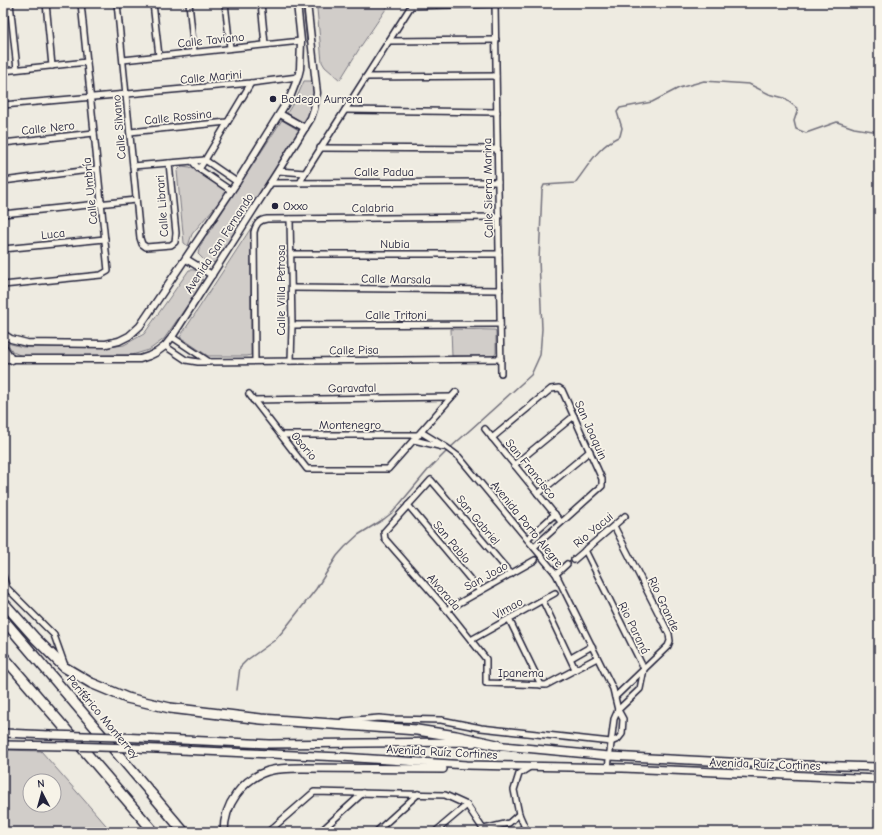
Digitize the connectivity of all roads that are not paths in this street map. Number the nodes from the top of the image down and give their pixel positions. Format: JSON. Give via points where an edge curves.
{"nodes":[{"id":1,"x":10,"y":3,"type":"edge"},
{"id":2,"x":46,"y":3,"type":"edge"},
{"id":3,"x":81,"y":3,"type":"edge"},
{"id":4,"x":117,"y":3,"type":"edge"},
{"id":5,"x":153,"y":3,"type":"edge"},
{"id":6,"x":189,"y":3,"type":"edge"},
{"id":7,"x":225,"y":3,"type":"edge"},
{"id":8,"x":261,"y":3,"type":"edge"},
{"id":9,"x":297,"y":3,"type":"edge"},
{"id":10,"x":307,"y":3,"type":"edge"},
{"id":11,"x":412,"y":4,"type":"edge"},
{"id":12,"x":495,"y":4,"type":"edge"},
{"id":13,"x":496,"y":40,"type":"junction"},
{"id":14,"x":301,"y":41,"type":"junction"},
{"id":15,"x":389,"y":41,"type":"junction"},
{"id":16,"x":265,"y":44,"type":"junction"},
{"id":17,"x":230,"y":48,"type":"junction"},
{"id":18,"x":194,"y":52,"type":"junction"},
{"id":19,"x":159,"y":56,"type":"junction"},
{"id":20,"x":123,"y":60,"type":"junction"},
{"id":21,"x":87,"y":62,"type":"junction"},
{"id":22,"x":52,"y":66,"type":"junction"},
{"id":23,"x":17,"y":69,"type":"junction"},
{"id":24,"x":3,"y":71,"type":"edge"},
{"id":25,"x":496,"y":76,"type":"junction"},
{"id":26,"x":298,"y":77,"type":"junction"},
{"id":27,"x":366,"y":77,"type":"junction"},
{"id":28,"x":251,"y":83,"type":"junction"},
{"id":29,"x":126,"y":95,"type":"junction"},
{"id":30,"x":91,"y":98,"type":"junction"},
{"id":31,"x":3,"y":106,"type":"edge"},
{"id":32,"x":344,"y":110,"type":"junction"},
{"id":33,"x":497,"y":112,"type":"junction"},
{"id":34,"x":280,"y":114,"type":"junction"},
{"id":35,"x":227,"y":122,"type":"junction"},
{"id":36,"x":305,"y":128,"type":"junction"},
{"id":37,"x":130,"y":132,"type":"junction"},
{"id":38,"x":94,"y":133,"type":"junction"},
{"id":39,"x":3,"y":144,"type":"edge"},
{"id":40,"x":320,"y":148,"type":"junction"},
{"id":41,"x":498,"y":149,"type":"junction"},
{"id":42,"x":205,"y":160,"type":"junction"},
{"id":43,"x":192,"y":161,"type":"junction"},
{"id":44,"x":168,"y":163,"type":"junction"},
{"id":45,"x":133,"y":166,"type":"junction"},
{"id":46,"x":97,"y":169,"type":"junction"},
{"id":47,"x":199,"y":169,"type":"junction"},
{"id":48,"x":278,"y":171,"type":"junction"},
{"id":49,"x":305,"y":173,"type":"junction"},
{"id":50,"x":3,"y":181,"type":"edge"},
{"id":51,"x":237,"y":182,"type":"junction"},
{"id":52,"x":498,"y":182,"type":"junction"},
{"id":53,"x":270,"y":183,"type":"junction"},
{"id":54,"x":300,"y":183,"type":"junction"},
{"id":55,"x":230,"y":190,"type":"junction"},
{"id":56,"x":136,"y":200,"type":"junction"},
{"id":57,"x":101,"y":203,"type":"junction"},
{"id":58,"x":3,"y":214,"type":"edge"},
{"id":59,"x":499,"y":217,"type":"junction"},
{"id":60,"x":290,"y":219,"type":"junction"},
{"id":61,"x":105,"y":239,"type":"junction"},
{"id":62,"x":3,"y":247,"type":"edge"},
{"id":63,"x":146,"y":247,"type":"joint"},
{"id":64,"x":291,"y":254,"type":"junction"},
{"id":65,"x":499,"y":254,"type":"junction"},
{"id":66,"x":186,"y":259,"type":"junction"},
{"id":67,"x":212,"y":275,"type":"junction"},
{"id":68,"x":3,"y":285,"type":"edge"},
{"id":69,"x":292,"y":288,"type":"junction"},
{"id":70,"x":500,"y":290,"type":"junction"},
{"id":71,"x":500,"y":324,"type":"junction"},
{"id":72,"x":292,"y":325,"type":"junction"},
{"id":73,"x":3,"y":334,"type":"edge"},
{"id":74,"x":172,"y":337,"type":"junction"},
{"id":75,"x":3,"y":346,"type":"edge"},
{"id":76,"x":165,"y":346,"type":"junction"},
{"id":77,"x":501,"y":359,"type":"junction"},
{"id":78,"x":3,"y":360,"type":"edge"},
{"id":79,"x":12,"y":360,"type":"junction"},
{"id":80,"x":208,"y":361,"type":"junction"},
{"id":81,"x":255,"y":361,"type":"junction"},
{"id":82,"x":291,"y":361,"type":"junction"},
{"id":83,"x":501,"y":373,"type":"dead end"},
{"id":84,"x":456,"y":392,"type":"dead end"},
{"id":85,"x":249,"y":394,"type":"dead end"},
{"id":86,"x":451,"y":397,"type":"junction"},
{"id":87,"x":253,"y":400,"type":"junction"},
{"id":88,"x":574,"y":416,"type":"junction"},
{"id":89,"x":484,"y":429,"type":"dead end"},
{"id":90,"x":420,"y":433,"type":"junction"},
{"id":91,"x":282,"y":435,"type":"junction"},
{"id":92,"x":492,"y":438,"type":"junction"},
{"id":93,"x":414,"y":440,"type":"junction"},
{"id":94,"x":448,"y":448,"type":"junction"},
{"id":95,"x":590,"y":451,"type":"junction"},
{"id":96,"x":514,"y":466,"type":"junction"},
{"id":97,"x":538,"y":494,"type":"junction"},
{"id":98,"x":408,"y":506,"type":"junction"},
{"id":99,"x":555,"y":514,"type":"junction"},
{"id":100,"x":625,"y":516,"type":"dead end"},
{"id":101,"x":561,"y":522,"type":"junction"},
{"id":102,"x":614,"y":526,"type":"junction"},
{"id":103,"x":527,"y":539,"type":"junction"},
{"id":104,"x":534,"y":547,"type":"junction"},
{"id":105,"x":585,"y":550,"type":"junction"},
{"id":106,"x":535,"y":560,"type":"dead end"},
{"id":107,"x":574,"y":560,"type":"dead end"},
{"id":108,"x":567,"y":564,"type":"dead end"},
{"id":109,"x":511,"y":574,"type":"junction"},
{"id":110,"x":556,"y":574,"type":"junction"},
{"id":111,"x":3,"y":576,"type":"edge"},
{"id":112,"x":4,"y":585,"type":"edge"},
{"id":113,"x":480,"y":591,"type":"junction"},
{"id":114,"x":555,"y":593,"type":"dead end"},
{"id":115,"x":543,"y":601,"type":"junction"},
{"id":116,"x":3,"y":602,"type":"edge"},
{"id":117,"x":447,"y":610,"type":"junction"},
{"id":118,"x":3,"y":619,"type":"edge"},
{"id":119,"x":509,"y":620,"type":"junction"},
{"id":120,"x":471,"y":640,"type":"junction"},
{"id":121,"x":592,"y":646,"type":"junction"},
{"id":122,"x":3,"y":656,"type":"edge"},
{"id":123,"x":571,"y":658,"type":"junction"},
{"id":124,"x":597,"y":658,"type":"junction"},
{"id":125,"x":576,"y":669,"type":"junction"},
{"id":126,"x":644,"y":669,"type":"junction"},
{"id":127,"x":486,"y":683,"type":"joint"},
{"id":128,"x":541,"y":685,"type":"junction"},
{"id":129,"x":615,"y":697,"type":"junction"},
{"id":130,"x":618,"y":710,"type":"junction"},
{"id":131,"x":261,"y":719,"type":"junction"},
{"id":132,"x":322,"y":723,"type":"junction"},
{"id":133,"x":3,"y":733,"type":"edge"},
{"id":134,"x":611,"y":742,"type":"junction"},
{"id":135,"x":3,"y":744,"type":"edge"},
{"id":136,"x":497,"y":745,"type":"junction"},
{"id":137,"x":609,"y":756,"type":"junction"},
{"id":138,"x":484,"y":766,"type":"junction"},
{"id":139,"x":531,"y":766,"type":"junction"},
{"id":140,"x":879,"y":767,"type":"edge"},
{"id":141,"x":608,"y":768,"type":"junction"},
{"id":142,"x":879,"y":779,"type":"edge"},
{"id":143,"x":363,"y":793,"type":"junction"},
{"id":144,"x":418,"y":794,"type":"junction"},
{"id":145,"x":468,"y":804,"type":"junction"},
{"id":146,"x":519,"y":814,"type":"junction"},
{"id":147,"x":526,"y":830,"type":"edge"},
{"id":148,"x":484,"y":831,"type":"edge"},
{"id":149,"x":154,"y":832,"type":"edge"},
{"id":150,"x":184,"y":832,"type":"edge"},
{"id":151,"x":224,"y":832,"type":"edge"},
{"id":152,"x":268,"y":832,"type":"edge"},
{"id":153,"x":320,"y":832,"type":"edge"},
{"id":154,"x":376,"y":832,"type":"edge"},
{"id":155,"x":435,"y":832,"type":"edge"},
{"id":156,"x":514,"y":832,"type":"edge"}],
"edges":[{"from":1,"to":23,"type":"street"},
{"from":2,"to":22,"type":"street"},
{"from":3,"to":21,"type":"street","name":"Calle Umbría"},
{"from":4,"to":20,"type":"street","name":"Calle Silvano"},
{"from":5,"to":19,"type":"street"},
{"from":6,"to":18,"type":"street"},
{"from":7,"to":17,"type":"street"},
{"from":8,"to":16,"type":"street"},
{"from":9,"to":14,"type":"street","name":"Avenida San Fernando"},
{"from":10,"to":36,"type":"street","name":"Avenida San Fernando","via":[[317,93],[314,108]]},
{"from":11,"to":12,"type":"street"},
{"from":11,"to":15,"type":"street"},
{"from":12,"to":13,"type":"street","name":"Calle Sierra Marina"},
{"from":13,"to":15,"type":"street"},
{"from":13,"to":25,"type":"street","name":"Calle Sierra Marina"},
{"from":14,"to":16,"type":"street","name":"Calle Taviano"},
{"from":14,"to":26,"type":"street","name":"Avenida San Fernando"},
{"from":15,"to":27,"type":"street"},
{"from":16,"to":17,"type":"street","name":"Calle Taviano"},
{"from":17,"to":18,"type":"street","name":"Calle Taviano"},
{"from":18,"to":19,"type":"street","name":"Calle Taviano"},
{"from":19,"to":20,"type":"street","name":"Calle Taviano"},
{"from":20,"to":29,"type":"street","name":"Calle Silvano"},
{"from":21,"to":22,"type":"street"},
{"from":21,"to":30,"type":"street","name":"Calle Umbría"},
{"from":22,"to":23,"type":"street"},
{"from":23,"to":24,"type":"street"},
{"from":25,"to":27,"type":"street"},
{"from":25,"to":33,"type":"street","name":"Calle Sierra Marina"},
{"from":26,"to":28,"type":"street","name":"Calle Marini"},
{"from":26,"to":34,"type":"street","name":"Avenida San Fernando"},
{"from":27,"to":32,"type":"street"},
{"from":28,"to":29,"type":"street","name":"Calle Marini"},
{"from":28,"to":35,"type":"street"},
{"from":29,"to":30,"type":"street","name":"Calle Marini"},
{"from":29,"to":37,"type":"street","name":"Calle Silvano"},
{"from":30,"to":31,"type":"street","name":"Calle Marini"},
{"from":30,"to":38,"type":"street","name":"Calle Umbría"},
{"from":32,"to":33,"type":"street"},
{"from":32,"to":40,"type":"street"},
{"from":33,"to":41,"type":"street","name":"Calle Sierra Marina"},
{"from":34,"to":36,"type":"street"},
{"from":34,"to":51,"type":"street","name":"Avenida San Fernando"},
{"from":35,"to":37,"type":"street","name":"Calle Rossina"},
{"from":35,"to":42,"type":"street"},
{"from":36,"to":48,"type":"street","name":"Avenida San Fernando"},
{"from":37,"to":45,"type":"street","name":"Calle Silvano"},
{"from":38,"to":39,"type":"street","name":"Calle Nero"},
{"from":38,"to":46,"type":"street","name":"Calle Umbría"},
{"from":40,"to":41,"type":"street"},
{"from":40,"to":49,"type":"street"},
{"from":41,"to":52,"type":"street","name":"Calle Sierra Marina"},
{"from":42,"to":43,"type":"street"},
{"from":42,"to":47,"type":"street"},
{"from":42,"to":51,"type":"street"},
{"from":43,"to":44,"type":"street"},
{"from":43,"to":47,"type":"street"},
{"from":44,"to":45,"type":"street"},
{"from":44,"to":63,"type":"street","name":"Calle Librari","via":[[176,233],[174,244]]},
{"from":45,"to":56,"type":"street","name":"Calle Silvano"},
{"from":46,"to":50,"type":"street"},
{"from":46,"to":57,"type":"street","name":"Calle Umbría"},
{"from":47,"to":55,"type":"street"},
{"from":48,"to":49,"type":"street"},
{"from":48,"to":53,"type":"street","name":"Avenida San Fernando"},
{"from":49,"to":54,"type":"street"},
{"from":51,"to":55,"type":"street","name":"Avenida San Fernando"},
{"from":52,"to":54,"type":"street","name":"Calle Padua"},
{"from":52,"to":59,"type":"street","name":"Calle Sierra Marina"},
{"from":53,"to":54,"type":"street","name":"Calle Padua"},
{"from":53,"to":67,"type":"street","name":"Avenida San Fernando"},
{"from":55,"to":66,"type":"street","name":"Avenida San Fernando"},
{"from":56,"to":57,"type":"street"},
{"from":56,"to":63,"type":"street","name":"Calle Silvano","via":[[141,242]]},
{"from":57,"to":58,"type":"street"},
{"from":57,"to":61,"type":"street","name":"Calle Umbría"},
{"from":59,"to":60,"type":"street","name":"Calabria"},
{"from":59,"to":65,"type":"street","name":"Calle Sierra Marina"},
{"from":60,"to":64,"type":"street","name":"Calle Villa Petrosa"},
{"from":60,"to":81,"type":"street","name":"Calabria","via":[[261,220],[255,227]]},
{"from":61,"to":62,"type":"street","name":"Luca"},
{"from":61,"to":68,"type":"street","name":"Calle Umbría","via":[[108,271],[101,275]]},
{"from":64,"to":65,"type":"street","name":"Nubia"},
{"from":64,"to":69,"type":"street","name":"Calle Villa Petrosa"},
{"from":65,"to":70,"type":"street","name":"Calle Sierra Marina"},
{"from":66,"to":67,"type":"street"},
{"from":66,"to":73,"type":"street","name":"Avenida San Fernando","via":[[140,326],[119,341],[106,344],[38,344],[19,342]]},
{"from":67,"to":74,"type":"street","name":"Avenida San Fernando"},
{"from":69,"to":70,"type":"street","name":"Calle Marsala"},
{"from":69,"to":72,"type":"street","name":"Calle Villa Petrosa"},
{"from":70,"to":71,"type":"street","name":"Calle Sierra Marina"},
{"from":71,"to":72,"type":"street","name":"Calle Tritoni"},
{"from":71,"to":77,"type":"street","name":"Calle Sierra Marina"},
{"from":72,"to":82,"type":"street","name":"Calle Villa Petrosa"},
{"from":74,"to":76,"type":"street","name":"Avenida San Fernando"},
{"from":74,"to":80,"type":"street"},
{"from":75,"to":79,"type":"street"},
{"from":76,"to":79,"type":"street","name":"Avenida San Fernando","via":[[153,354],[140,358]]},
{"from":76,"to":80,"type":"street","name":"Calle Pisa","via":[[186,360]]},
{"from":77,"to":82,"type":"street","name":"Calle Pisa"},
{"from":77,"to":83,"type":"street","name":"Calle Sierra Marina"},
{"from":78,"to":79,"type":"street","name":"Avenida San Fernando"},
{"from":80,"to":81,"type":"street","name":"Calle Pisa"},
{"from":81,"to":82,"type":"street","name":"Calle Pisa"},
{"from":84,"to":86,"type":"street"},
{"from":85,"to":87,"type":"street","name":"Osorio"},
{"from":86,"to":87,"type":"street","name":"Garavatal"},
{"from":86,"to":90,"type":"street"},
{"from":87,"to":91,"type":"street","name":"Osorio"},
{"from":88,"to":92,"type":"street","name":"San Joaquin","via":[[562,390],[550,389]]},
{"from":88,"to":95,"type":"street","name":"San Joaquin"},
{"from":88,"to":96,"type":"street"},
{"from":89,"to":92,"type":"street","name":"San Francisco"},
{"from":90,"to":91,"type":"street","name":"Montenegro"},
{"from":90,"to":93,"type":"street"},
{"from":90,"to":94,"type":"street","name":"Avenida Porto Alegre"},
{"from":91,"to":93,"type":"street","name":"Osorio","via":[[307,469],[388,469]]},
{"from":92,"to":96,"type":"street","name":"San Francisco"},
{"from":93,"to":94,"type":"street"},
{"from":94,"to":103,"type":"street","name":"Avenida Porto Alegre"},
{"from":95,"to":97,"type":"street"},
{"from":95,"to":101,"type":"street","name":"San Joaquin","via":[[602,479],[602,486]]},
{"from":96,"to":97,"type":"street","name":"San Francisco"},
{"from":97,"to":99,"type":"street","name":"San Francisco"},
{"from":98,"to":109,"type":"street","name":"San Gabriel","via":[[431,480]]},
{"from":98,"to":113,"type":"street","name":"San Pablo"},
{"from":98,"to":117,"type":"street","name":"Alvorada","via":[[384,532],[385,539]]},
{"from":99,"to":101,"type":"street","name":"San Francisco"},
{"from":99,"to":103,"type":"street"},
{"from":100,"to":102,"type":"street","name":"Rio Yacui"},
{"from":101,"to":104,"type":"street"},
{"from":102,"to":105,"type":"street","name":"Rio Yacui"},
{"from":102,"to":126,"type":"street","name":"Rio Grande","via":[[669,634],[668,646]]},
{"from":103,"to":104,"type":"street","name":"Avenida Porto Alegre"},
{"from":104,"to":110,"type":"street","name":"Avenida Porto Alegre"},
{"from":105,"to":107,"type":"street","name":"Rio Yacui"},
{"from":105,"to":126,"type":"street","name":"Rio Paraná"},
{"from":106,"to":109,"type":"street","name":"San Joao"},
{"from":108,"to":110,"type":"street"},
{"from":109,"to":113,"type":"street","name":"San Joao"},
{"from":110,"to":121,"type":"street","name":"Avenida Porto Alegre"},
{"from":111,"to":112,"type":"street"},
{"from":112,"to":131,"type":"street","via":[[54,635],[63,662],[100,685],[144,702]]},
{"from":113,"to":117,"type":"street","name":"San Joao"},
{"from":114,"to":115,"type":"street","name":"Vimao"},
{"from":115,"to":119,"type":"street","name":"Vimao"},
{"from":115,"to":123,"type":"street"},
{"from":116,"to":131,"type":"highway","via":[[64,667],[91,683],[127,698],[170,708]]},
{"from":117,"to":120,"type":"street","name":"Alvorada"},
{"from":118,"to":150,"type":"highway","name":"Periférico Monterrey"},
{"from":119,"to":120,"type":"street","name":"Vimao"},
{"from":119,"to":128,"type":"street"},
{"from":120,"to":127,"type":"street","name":"Alvorada","via":[[486,659]]},
{"from":121,"to":123,"type":"street"},
{"from":121,"to":124,"type":"street","name":"Avenida Porto Alegre"},
{"from":122,"to":149,"type":"highway"},
{"from":123,"to":125,"type":"street"},
{"from":124,"to":125,"type":"street","name":"Ipanema"},
{"from":124,"to":129,"type":"street","name":"Avenida Porto Alegre"},
{"from":125,"to":128,"type":"street","name":"Ipanema","via":[[546,685]]},
{"from":126,"to":129,"type":"street","name":"Rio Grande"},
{"from":126,"to":130,"type":"street","name":"Rio Paraná","via":[[640,689]]},
{"from":127,"to":128,"type":"street","name":"Ipanema"},
{"from":129,"to":130,"type":"street","name":"Avenida Porto Alegre"},
{"from":130,"to":134,"type":"street","via":[[614,718]]},
{"from":130,"to":134,"type":"street","name":"Avenida Porto Alegre","via":[[623,719],[622,734]]},
{"from":131,"to":132,"type":"highway"},
{"from":132,"to":134,"type":"street","via":[[379,718],[441,720],[481,728]]},
{"from":132,"to":136,"type":"highway","via":[[417,730]]},
{"from":133,"to":136,"type":"main road","bridge":true,"via":[[269,744],[461,742]]},
{"from":134,"to":137,"type":"street"},
{"from":135,"to":138,"type":"main road","name":"Avenida Ruíz Cortines","bridge":true,"via":[[333,756]]},
{"from":136,"to":137,"type":"main road"},
{"from":137,"to":140,"type":"main road"},
{"from":137,"to":141,"type":"street"},
{"from":138,"to":139,"type":"main road","name":"Avenida Ruíz Cortines"},
{"from":138,"to":151,"type":"main road","via":[[441,769],[281,768],[269,771],[256,776],[235,796],[224,820]]},
{"from":139,"to":141,"type":"main road","name":"Avenida Ruíz Cortines"},
{"from":139,"to":146,"type":"street","via":[[519,774],[514,790]]},
{"from":141,"to":142,"type":"main road","name":"Avenida Ruíz Cortines"},
{"from":143,"to":144,"type":"street"},
{"from":143,"to":152,"type":"street","via":[[314,792]]},
{"from":143,"to":153,"type":"street"},
{"from":144,"to":145,"type":"street","via":[[445,795]]},
{"from":144,"to":154,"type":"street"},
{"from":145,"to":148,"type":"street"},
{"from":145,"to":155,"type":"street"},
{"from":146,"to":147,"type":"street"},
{"from":146,"to":148,"type":"street","via":[[509,823]]},
{"from":147,"to":156,"type":"street"}]}
